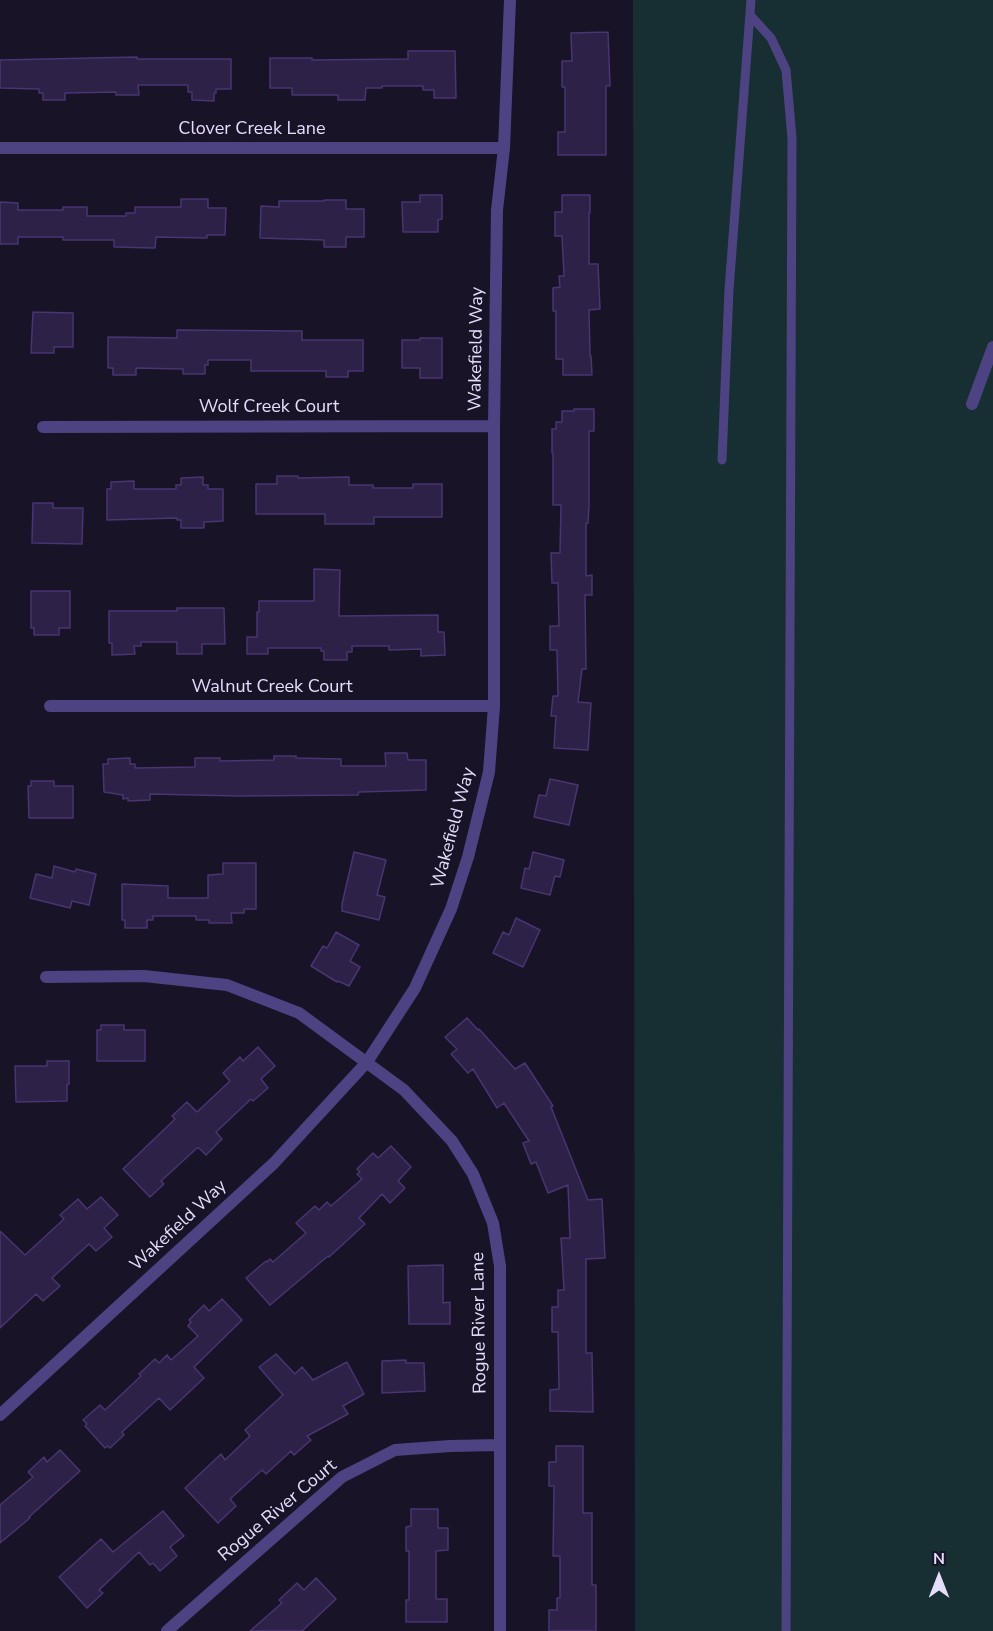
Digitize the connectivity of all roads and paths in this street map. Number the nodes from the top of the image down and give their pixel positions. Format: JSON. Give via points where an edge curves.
{"nodes":[{"id":1,"x":510,"y":0,"type":"edge"},
{"id":2,"x":752,"y":0,"type":"edge"},
{"id":3,"x":750,"y":15,"type":"junction"},
{"id":4,"x":0,"y":148,"type":"edge"},
{"id":5,"x":504,"y":148,"type":"junction"},
{"id":6,"x":993,"y":347,"type":"edge"},
{"id":7,"x":972,"y":404,"type":"dead end"},
{"id":8,"x":494,"y":426,"type":"junction"},
{"id":9,"x":43,"y":427,"type":"dead end"},
{"id":10,"x":722,"y":460,"type":"dead end"},
{"id":11,"x":50,"y":706,"type":"dead end"},
{"id":12,"x":494,"y":706,"type":"junction"},
{"id":13,"x":45,"y":977,"type":"dead end"},
{"id":14,"x":367,"y":1062,"type":"junction"},
{"id":15,"x":1,"y":1413,"type":"edge"},
{"id":16,"x":499,"y":1445,"type":"junction"},
{"id":17,"x":167,"y":1631,"type":"edge"},
{"id":18,"x":500,"y":1631,"type":"edge"},
{"id":19,"x":786,"y":1631,"type":"edge"}],
"edges":[{"from":1,"to":5,"type":"street","name":"Wakefield Way"},
{"from":2,"to":3,"type":"lane"},
{"from":3,"to":10,"type":"lane","via":[[729,290]]},
{"from":3,"to":19,"type":"lane","via":[[771,38],[786,70],[792,138]]},
{"from":4,"to":5,"type":"street","name":"Clover Creek Lane"},
{"from":5,"to":8,"type":"street","name":"Wakefield Way","via":[[497,210]]},
{"from":6,"to":7,"type":"street"},
{"from":8,"to":9,"type":"street","name":"Wolf Creek Court"},
{"from":8,"to":12,"type":"street","name":"Wakefield Way"},
{"from":11,"to":12,"type":"street","name":"Walnut Creek Court"},
{"from":12,"to":14,"type":"street","name":"Wakefield Way","via":[[489,772],[451,909],[415,988]]},
{"from":13,"to":14,"type":"street","name":"Rogue River Lane","via":[[144,976],[228,985],[300,1013]]},
{"from":14,"to":15,"type":"street","name":"Wakefield Way","via":[[274,1163]]},
{"from":14,"to":16,"type":"street","name":"Rogue River Lane","via":[[404,1090],[452,1141],[473,1174],[493,1223],[500,1266]]},
{"from":16,"to":17,"type":"street","name":"Rogue River Court","via":[[395,1450],[342,1477]]},
{"from":16,"to":18,"type":"street","name":"Rogue River Lane"}]}
